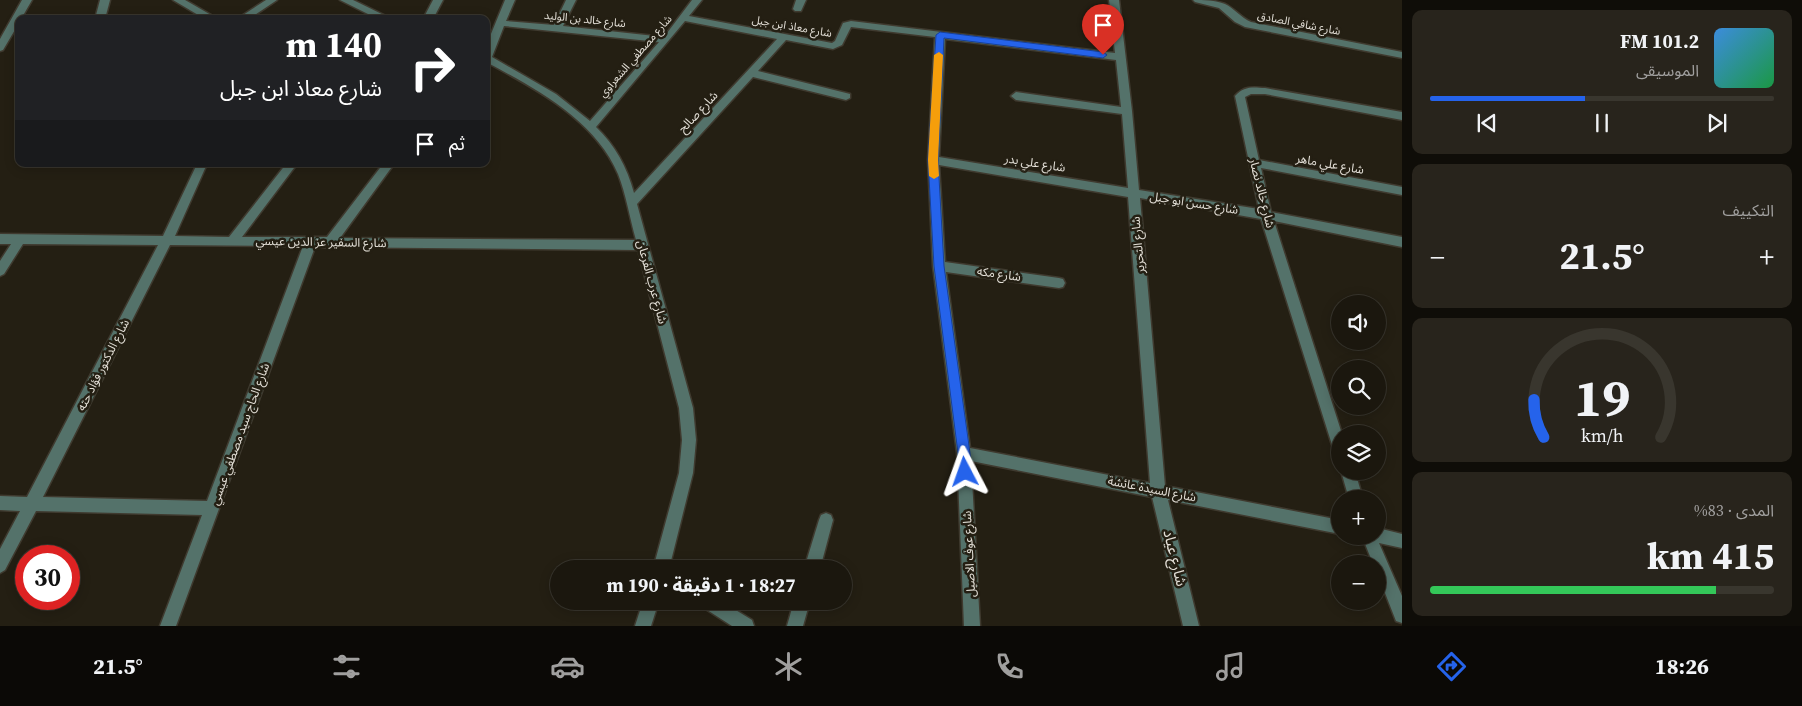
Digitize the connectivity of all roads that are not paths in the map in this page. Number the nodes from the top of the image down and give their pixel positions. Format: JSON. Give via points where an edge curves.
{"nodes":[{"id":1,"x":27,"y":0,"type":"edge"},
{"id":2,"x":104,"y":0,"type":"edge"},
{"id":3,"x":178,"y":0,"type":"edge"},
{"id":4,"x":272,"y":0,"type":"edge"},
{"id":5,"x":345,"y":0,"type":"edge"},
{"id":6,"x":438,"y":0,"type":"edge"},
{"id":7,"x":510,"y":0,"type":"edge"},
{"id":8,"x":571,"y":0,"type":"edge"},
{"id":9,"x":697,"y":0,"type":"edge"},
{"id":10,"x":1114,"y":0,"type":"edge"},
{"id":11,"x":1198,"y":0,"type":"edge"},
{"id":12,"x":19,"y":15,"type":"edge"},
{"id":13,"x":101,"y":15,"type":"edge"},
{"id":14,"x":206,"y":15,"type":"edge"},
{"id":15,"x":248,"y":15,"type":"edge"},
{"id":16,"x":378,"y":15,"type":"edge"},
{"id":17,"x":430,"y":15,"type":"edge"},
{"id":18,"x":684,"y":18,"type":"junction"},
{"id":19,"x":15,"y":21,"type":"edge"},
{"id":20,"x":501,"y":23,"type":"junction"},
{"id":21,"x":557,"y":29,"type":"junction"},
{"id":22,"x":940,"y":35,"type":"junction"},
{"id":23,"x":784,"y":38,"type":"junction"},
{"id":24,"x":666,"y":40,"type":"junction"},
{"id":25,"x":0,"y":48,"type":"edge"},
{"id":26,"x":490,"y":49,"type":"edge"},
{"id":27,"x":1402,"y":55,"type":"edge"},
{"id":28,"x":1121,"y":58,"type":"junction"},
{"id":29,"x":490,"y":61,"type":"edge"},
{"id":30,"x":751,"y":73,"type":"junction"},
{"id":31,"x":846,"y":96,"type":"dead end"},
{"id":32,"x":1016,"y":96,"type":"dead end"},
{"id":33,"x":1127,"y":112,"type":"junction"},
{"id":34,"x":1402,"y":116,"type":"edge"},
{"id":35,"x":590,"y":127,"type":"junction"},
{"id":36,"x":933,"y":160,"type":"junction"},
{"id":37,"x":1254,"y":164,"type":"junction"},
{"id":38,"x":201,"y":167,"type":"edge"},
{"id":39,"x":290,"y":167,"type":"edge"},
{"id":40,"x":387,"y":167,"type":"edge"},
{"id":41,"x":1402,"y":191,"type":"edge"},
{"id":42,"x":1133,"y":193,"type":"junction"},
{"id":43,"x":631,"y":204,"type":"junction"},
{"id":44,"x":1266,"y":215,"type":"junction"},
{"id":45,"x":0,"y":239,"type":"edge"},
{"id":46,"x":20,"y":239,"type":"junction"},
{"id":47,"x":167,"y":240,"type":"junction"},
{"id":48,"x":232,"y":241,"type":"junction"},
{"id":49,"x":311,"y":242,"type":"junction"},
{"id":50,"x":330,"y":242,"type":"junction"},
{"id":51,"x":1402,"y":242,"type":"edge"},
{"id":52,"x":642,"y":245,"type":"junction"},
{"id":53,"x":939,"y":266,"type":"junction"},
{"id":54,"x":0,"y":271,"type":"edge"},
{"id":55,"x":1059,"y":283,"type":"dead end"},
{"id":56,"x":1333,"y":425,"type":"edge"},
{"id":57,"x":964,"y":453,"type":"junction"},
{"id":58,"x":1158,"y":490,"type":"junction"},
{"id":59,"x":0,"y":503,"type":"edge"},
{"id":60,"x":31,"y":504,"type":"junction"},
{"id":61,"x":212,"y":508,"type":"junction"},
{"id":62,"x":826,"y":520,"type":"dead end"},
{"id":63,"x":1331,"y":525,"type":"edge"},
{"id":64,"x":1386,"y":537,"type":"edge"},
{"id":65,"x":1402,"y":541,"type":"edge"},
{"id":66,"x":1373,"y":545,"type":"edge"},
{"id":67,"x":663,"y":560,"type":"edge"},
{"id":68,"x":815,"y":560,"type":"edge"},
{"id":69,"x":0,"y":565,"type":"edge"},
{"id":70,"x":648,"y":610,"type":"edge"},
{"id":71,"x":720,"y":610,"type":"edge"},
{"id":72,"x":799,"y":610,"type":"edge"},
{"id":73,"x":1402,"y":615,"type":"edge"},
{"id":74,"x":168,"y":626,"type":"edge"},
{"id":75,"x":643,"y":626,"type":"edge"},
{"id":76,"x":746,"y":626,"type":"edge"},
{"id":77,"x":795,"y":626,"type":"edge"},
{"id":78,"x":972,"y":626,"type":"edge"},
{"id":79,"x":1191,"y":626,"type":"edge"}],
"edges":[{"from":1,"to":12,"type":"street"},
{"from":2,"to":13,"type":"street"},
{"from":3,"to":14,"type":"street"},
{"from":4,"to":15,"type":"street"},
{"from":5,"to":16,"type":"street"},
{"from":6,"to":17,"type":"street"},
{"from":7,"to":20,"type":"street"},
{"from":8,"to":21,"type":"street"},
{"from":9,"to":18,"type":"street","name":"شارع مصطفي الشعراوي"},
{"from":10,"to":28,"type":"street","name":"شارع التحرير"},
{"from":11,"to":27,"type":"street","name":"شارع شافي الصادق","via":[[1222,6],[1248,26]]},
{"from":18,"to":23,"type":"street","name":"شارع معاذ ابن جبل"},
{"from":18,"to":24,"type":"street","name":"شارع مصطفي الشعراوي"},
{"from":19,"to":25,"type":"street"},
{"from":20,"to":21,"type":"street","name":"شارع خالد بن الوليد"},
{"from":20,"to":26,"type":"street"},
{"from":21,"to":24,"type":"street","name":"شارع خالد بن الوليد"},
{"from":22,"to":23,"type":"street","name":"شارع معاذ ابن جبل","via":[[851,24],[846,26],[839,43],[833,46]]},
{"from":22,"to":28,"type":"street","name":"شارع معاذ ابن جبل"},
{"from":22,"to":36,"type":"street","name":"شارع عوف الاصيل"},
{"from":23,"to":30,"type":"street","name":"شارع صالح"},
{"from":24,"to":35,"type":"street","name":"شارع مصطفي الشعراوي"},
{"from":28,"to":33,"type":"street","name":"شارع التحرير"},
{"from":29,"to":35,"type":"street","name":"شارع عرب الفرعان","via":[[539,86]]},
{"from":30,"to":31,"type":"street"},
{"from":30,"to":43,"type":"street","name":"شارع صالح"},
{"from":32,"to":33,"type":"street"},
{"from":33,"to":42,"type":"street","name":"شارع التحرير"},
{"from":34,"to":37,"type":"street","name":"شارع خالد نصار","via":[[1249,90],[1240,96]]},
{"from":35,"to":43,"type":"street","name":"شارع عرب الفرعان","via":[[610,149],[624,175]]},
{"from":36,"to":42,"type":"street","name":"شارع علي بدر"},
{"from":36,"to":53,"type":"street","name":"شارع عوف الاصيل"},
{"from":37,"to":41,"type":"street","name":"شارع علي ماهر"},
{"from":37,"to":44,"type":"street","name":"شارع خالد نصار"},
{"from":38,"to":47,"type":"street","name":"شارع الدكتور فؤاد حته"},
{"from":39,"to":48,"type":"street"},
{"from":40,"to":50,"type":"street"},
{"from":42,"to":44,"type":"street","name":"شارع حسن ابو جبل"},
{"from":42,"to":58,"type":"street","name":"شارع التحرير"},
{"from":43,"to":52,"type":"street","name":"شارع عرب الفرعان"},
{"from":44,"to":51,"type":"street","name":"شارع حسن ابو جبل"},
{"from":44,"to":56,"type":"street","name":"شارع خالد نصار"},
{"from":45,"to":46,"type":"street","name":"شارع السفير عز الدين عيسي"},
{"from":46,"to":47,"type":"street","name":"شارع السفير عز الدين عيسي"},
{"from":46,"to":54,"type":"street"},
{"from":47,"to":48,"type":"street","name":"شارع السفير عز الدين عيسي"},
{"from":47,"to":60,"type":"street","name":"شارع الدكتور فؤاد حته"},
{"from":48,"to":49,"type":"street","name":"شارع السفير عز الدين عيسي"},
{"from":49,"to":50,"type":"street","name":"شارع السفير عز الدين عيسي"},
{"from":49,"to":61,"type":"street","name":"شارع الحاج سيد مصطفي عيسي"},
{"from":50,"to":52,"type":"street","name":"شارع السفير عز الدين عيسي"},
{"from":52,"to":67,"type":"street","name":"شارع عرب الفرعان","via":[[686,408],[689,440],[686,473]]},
{"from":53,"to":55,"type":"street","name":"شارع مكه"},
{"from":53,"to":57,"type":"street","name":"شارع عوف الاصيل"},
{"from":57,"to":58,"type":"street","name":"شارع السيدة عائشة"},
{"from":57,"to":78,"type":"street","name":"شارع عوف الاصيل"},
{"from":58,"to":63,"type":"street","name":"شارع السيدة عائشة"},
{"from":58,"to":79,"type":"street","name":"شارع عياد"},
{"from":59,"to":60,"type":"street"},
{"from":60,"to":61,"type":"street"},
{"from":60,"to":69,"type":"street","name":"شارع الدكتور فؤاد حته"},
{"from":61,"to":74,"type":"street","name":"شارع الحاج سيد مصطفي عيسي"},
{"from":62,"to":68,"type":"street"},
{"from":64,"to":65,"type":"street"},
{"from":66,"to":73,"type":"street"},
{"from":70,"to":75,"type":"street"},
{"from":71,"to":76,"type":"street"},
{"from":72,"to":77,"type":"street"}]}
